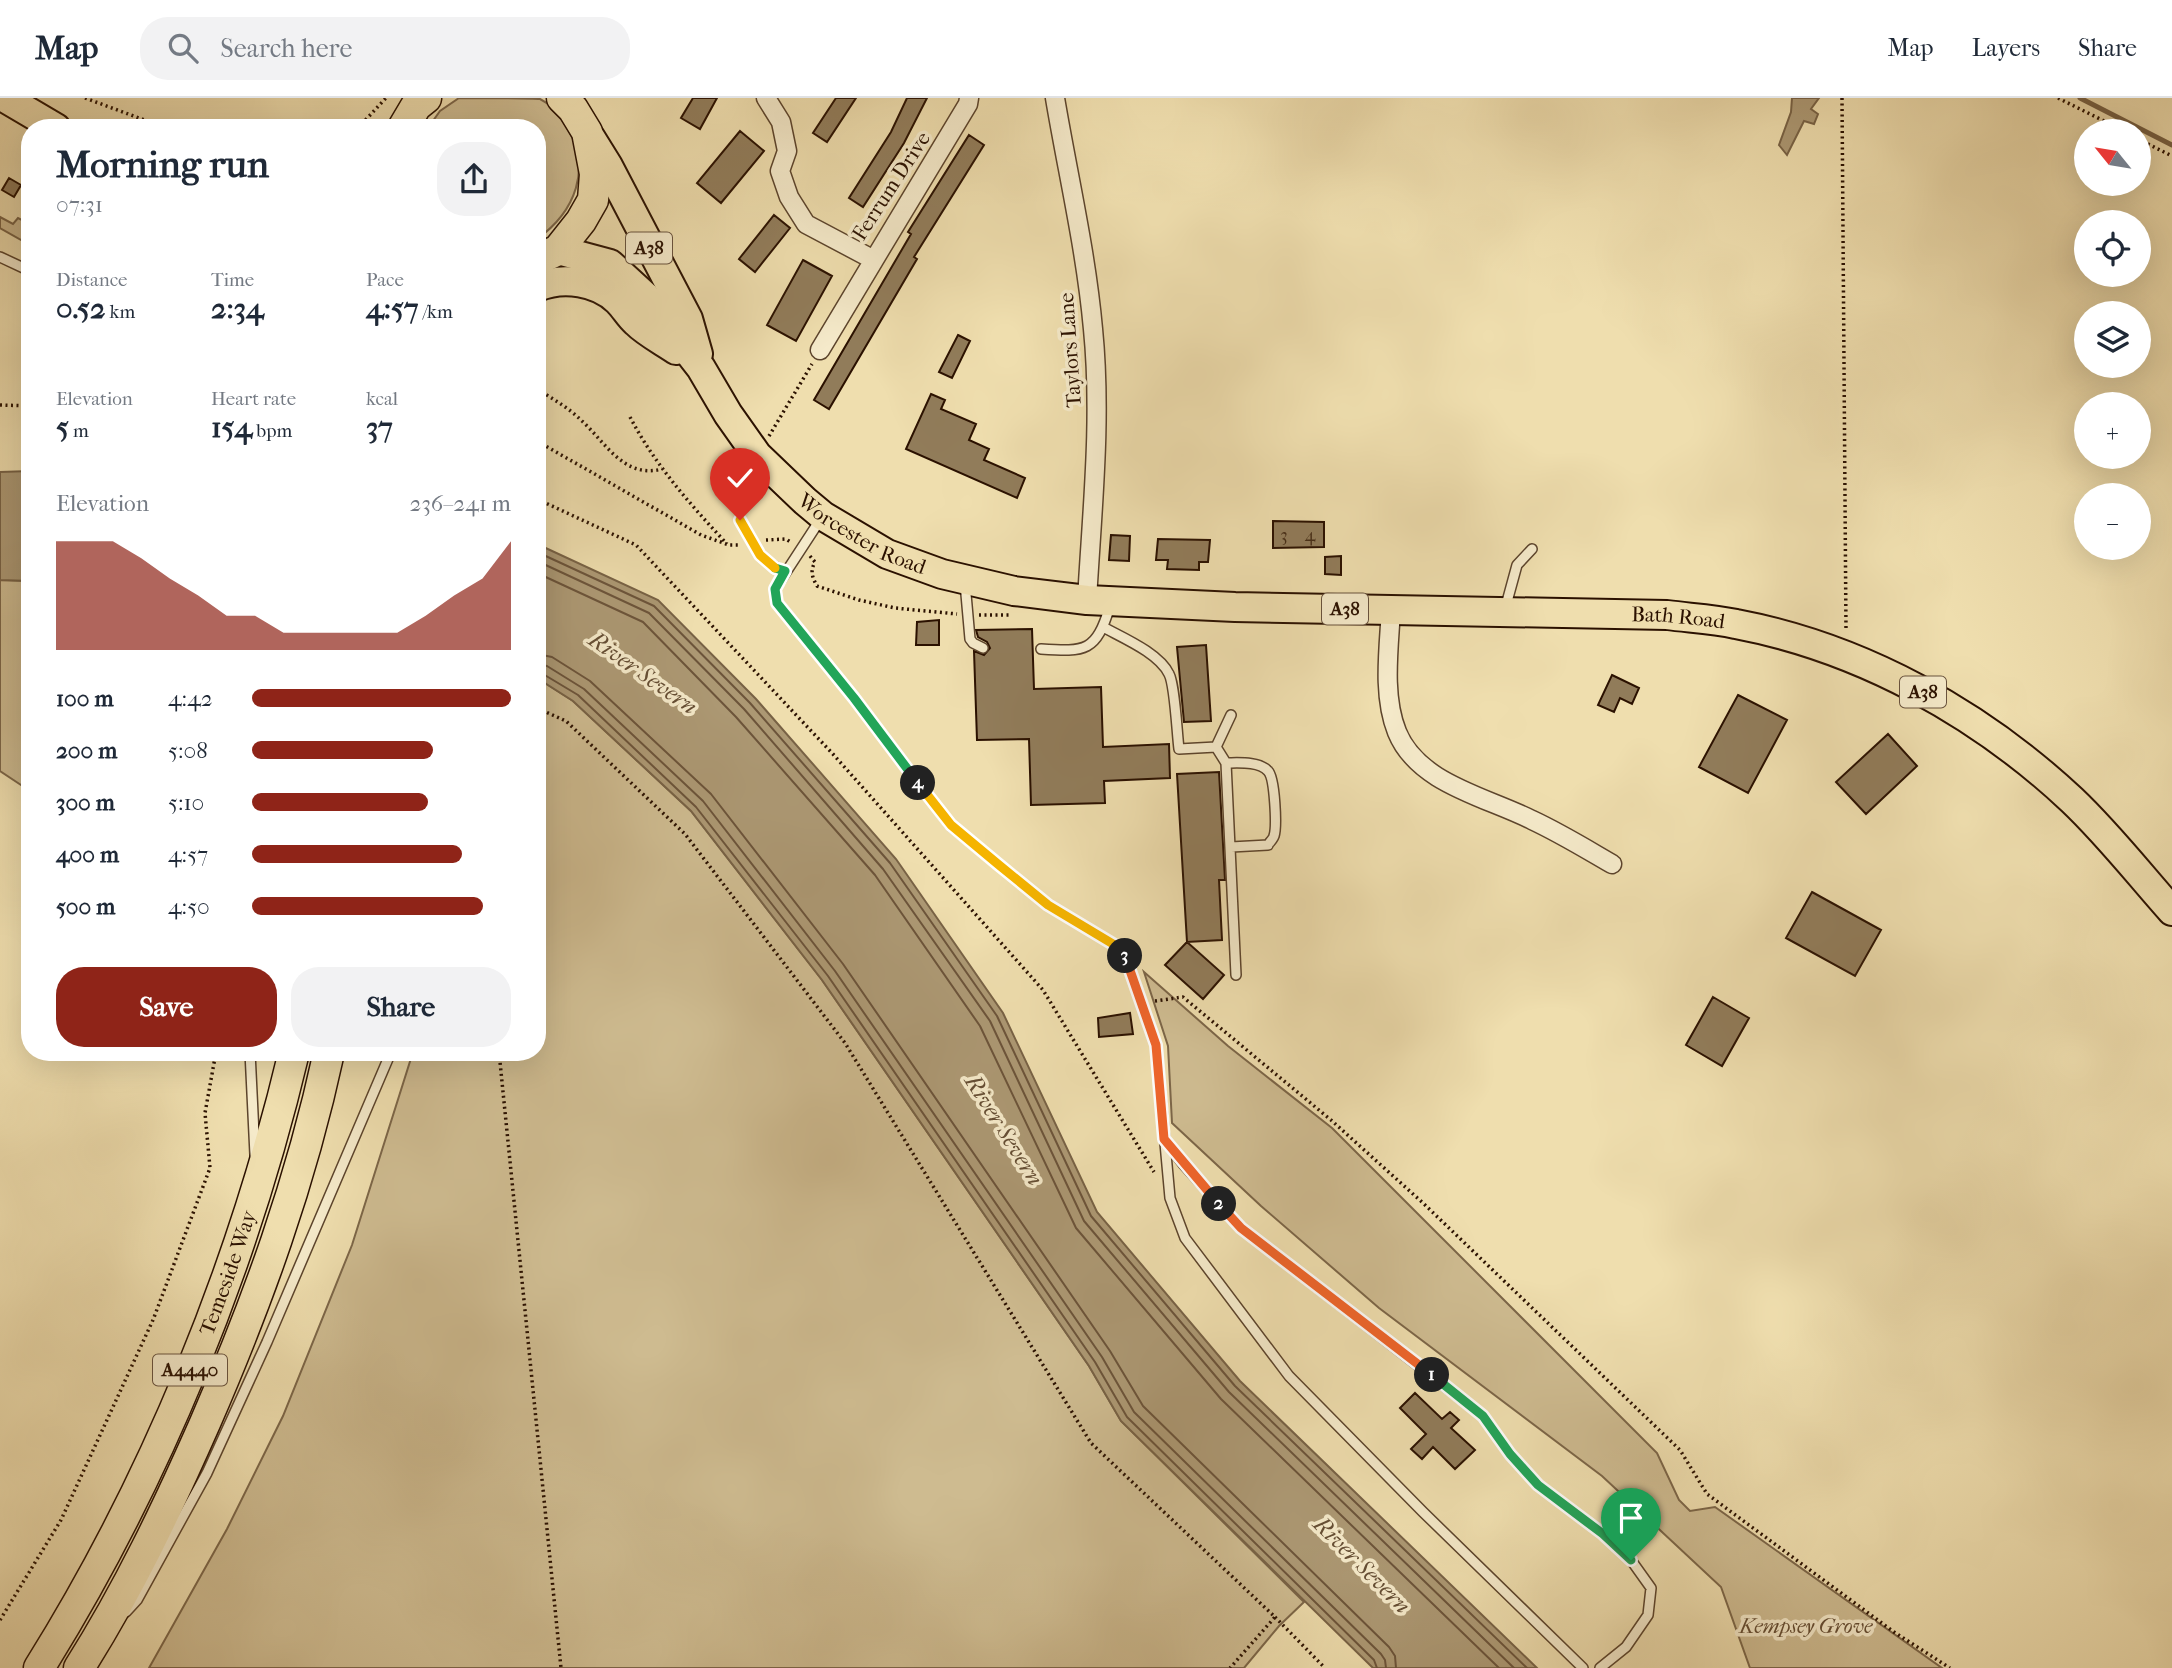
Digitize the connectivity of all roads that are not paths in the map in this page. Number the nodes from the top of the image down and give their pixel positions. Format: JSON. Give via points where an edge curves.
{"nodes":[{"id":1,"x":5,"y":98,"type":"edge"},
{"id":2,"x":426,"y":98,"type":"edge"},
{"id":3,"x":562,"y":98,"type":"edge"},
{"id":4,"x":766,"y":98,"type":"edge"},
{"id":5,"x":969,"y":98,"type":"edge"},
{"id":6,"x":1055,"y":98,"type":"edge"},
{"id":7,"x":41,"y":119,"type":"edge"},
{"id":8,"x":408,"y":119,"type":"edge"},
{"id":9,"x":587,"y":132,"type":"junction"},
{"id":10,"x":547,"y":255,"type":"edge"},
{"id":11,"x":0,"y":257,"type":"edge"},
{"id":12,"x":874,"y":260,"type":"junction"},
{"id":13,"x":21,"y":267,"type":"edge"},
{"id":14,"x":546,"y":282,"type":"edge"},
{"id":15,"x":820,"y":350,"type":"road end"},
{"id":16,"x":701,"y":368,"type":"junction"},
{"id":17,"x":823,"y":516,"type":"junction"},
{"id":18,"x":740,"y":520,"type":"dead end"},
{"id":19,"x":1532,"y":549,"type":"dead end"},
{"id":20,"x":785,"y":571,"type":"junction"},
{"id":21,"x":965,"y":579,"type":"junction"},
{"id":22,"x":1391,"y":609,"type":"junction"},
{"id":23,"x":1100,"y":610,"type":"junction"},
{"id":24,"x":1505,"y":611,"type":"junction"},
{"id":25,"x":983,"y":648,"type":"dead end"},
{"id":26,"x":1041,"y":649,"type":"dead end"},
{"id":27,"x":1231,"y":715,"type":"dead end"},
{"id":28,"x":1216,"y":747,"type":"junction"},
{"id":29,"x":1226,"y":763,"type":"junction"},
{"id":30,"x":1231,"y":847,"type":"junction"},
{"id":31,"x":1612,"y":864,"type":"dead end"},
{"id":32,"x":2172,"y":911,"type":"edge"},
{"id":33,"x":1236,"y":975,"type":"dead end"},
{"id":34,"x":250,"y":1061,"type":"edge"},
{"id":35,"x":291,"y":1061,"type":"edge"},
{"id":36,"x":327,"y":1061,"type":"edge"},
{"id":37,"x":387,"y":1061,"type":"edge"},
{"id":38,"x":1164,"y":1139,"type":"junction"},
{"id":39,"x":257,"y":1187,"type":"junction"},
{"id":40,"x":83,"y":1663,"type":"edge"},
{"id":41,"x":38,"y":1668,"type":"edge"},
{"id":42,"x":1583,"y":1668,"type":"edge"},
{"id":43,"x":1600,"y":1668,"type":"edge"}],
"edges":[{"from":1,"to":7,"type":"main road"},
{"from":2,"to":8,"type":"highway"},
{"from":3,"to":9,"type":"highway"},
{"from":4,"to":12,"type":"street","name":"Ferrum Drive","via":[[782,122],[787,151],[780,171],[789,197],[806,223]]},
{"from":5,"to":12,"type":"street","name":"Ferrum Drive"},
{"from":6,"to":23,"type":"street","name":"Taylors Lane","via":[[1093,330]]},
{"from":9,"to":10,"type":"highway","via":[[595,174],[593,200],[581,221]]},
{"from":9,"to":16,"type":"main road","name":"Worcester Road","number":"A38","via":[[688,318]]},
{"from":10,"to":16,"type":"main road","name":"Worcester Road","number":"A38","via":[[610,264],[645,296]]},
{"from":11,"to":13,"type":"lane"},
{"from":12,"to":15,"type":"street"},
{"from":14,"to":16,"type":"main road","via":[[565,280],[596,286],[617,299],[637,323]]},
{"from":16,"to":17,"type":"main road","name":"Worcester Road","number":"A38","via":[[757,456]]},
{"from":17,"to":20,"type":"lane"},
{"from":17,"to":21,"type":"main road","name":"Worcester Road","number":"A38","via":[[887,554]]},
{"from":18,"to":20,"type":"lane","via":[[760,555],[772,568]]},
{"from":19,"to":24,"type":"lane","via":[[1517,565]]},
{"from":20,"to":38,"type":"lane","via":[[775,589],[777,603],[951,825],[1048,905],[1123,950],[1156,1045]]},
{"from":21,"to":23,"type":"main road","name":"Worcester Road","number":"A38"},
{"from":21,"to":25,"type":"lane","via":[[970,639]]},
{"from":22,"to":23,"type":"main road","name":"Bath Road","number":"A38"},
{"from":22,"to":24,"type":"main road","name":"Bath Road","number":"A38"},
{"from":22,"to":31,"type":"street","via":[[1389,695],[1397,733],[1418,762],[1451,784],[1533,820]]},
{"from":23,"to":26,"type":"lane","via":[[1097,639],[1087,647]]},
{"from":23,"to":28,"type":"lane","via":[[1170,675],[1179,749]]},
{"from":24,"to":32,"type":"main road","name":"Bath Road","number":"A38","via":[[1667,615],[1735,624],[1838,653],[1891,675],[1996,738],[2040,772],[2074,802]]},
{"from":27,"to":28,"type":"lane"},
{"from":28,"to":29,"type":"lane"},
{"from":29,"to":30,"type":"lane"},
{"from":29,"to":30,"type":"lane","via":[[1259,766],[1268,771],[1274,784],[1274,837],[1268,845]]},
{"from":30,"to":33,"type":"lane"},
{"from":34,"to":39,"type":"lane"},
{"from":35,"to":39,"type":"highway","name":"Temeside Way","number":"A4440"},
{"from":36,"to":40,"type":"highway","name":"Temeside Way","number":"A4440","via":[[290,1202],[225,1377],[178,1484]]},
{"from":37,"to":40,"type":"lane","via":[[207,1473],[137,1600]]},
{"from":38,"to":42,"type":"lane","via":[[1170,1198],[1185,1238],[1289,1376]]},
{"from":38,"to":43,"type":"lane","via":[[1241,1228],[1483,1416],[1538,1485],[1631,1560],[1651,1588],[1648,1615],[1626,1647]]},
{"from":39,"to":41,"type":"highway","name":"Temeside Way","number":"A4440","via":[[223,1288],[146,1471],[100,1563]]}]}
